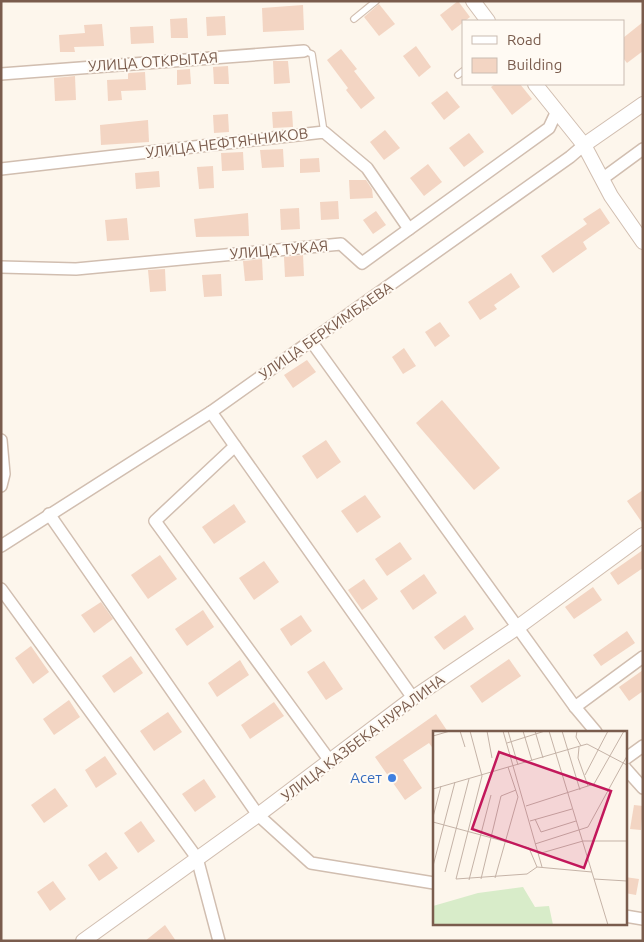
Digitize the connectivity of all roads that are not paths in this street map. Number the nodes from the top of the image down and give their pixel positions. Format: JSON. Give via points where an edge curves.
{"nodes":[{"id":1,"x":376,"y":1,"type":"edge"},
{"id":2,"x":473,"y":1,"type":"edge"},
{"id":3,"x":354,"y":19,"type":"dead end"},
{"id":4,"x":487,"y":20,"type":"edge"},
{"id":5,"x":304,"y":51,"type":"joint"},
{"id":6,"x":1,"y":74,"type":"edge"},
{"id":7,"x":536,"y":85,"type":"edge"},
{"id":8,"x":643,"y":104,"type":"edge"},
{"id":9,"x":556,"y":112,"type":"junction"},
{"id":10,"x":324,"y":132,"type":"junction"},
{"id":11,"x":584,"y":146,"type":"junction"},
{"id":12,"x":643,"y":149,"type":"edge"},
{"id":13,"x":1,"y":169,"type":"edge"},
{"id":14,"x":602,"y":179,"type":"junction"},
{"id":15,"x":409,"y":229,"type":"junction"},
{"id":16,"x":643,"y":242,"type":"edge"},
{"id":17,"x":1,"y":267,"type":"edge"},
{"id":18,"x":311,"y":341,"type":"junction"},
{"id":19,"x":211,"y":412,"type":"junction"},
{"id":20,"x":1,"y":440,"type":"edge"},
{"id":21,"x":235,"y":446,"type":"junction"},
{"id":22,"x":1,"y":486,"type":"edge"},
{"id":23,"x":49,"y":514,"type":"junction"},
{"id":24,"x":643,"y":534,"type":"edge"},
{"id":25,"x":1,"y":546,"type":"edge"},
{"id":26,"x":1,"y":588,"type":"edge"},
{"id":27,"x":518,"y":626,"type":"junction"},
{"id":28,"x":643,"y":657,"type":"edge"},
{"id":29,"x":413,"y":698,"type":"junction"},
{"id":30,"x":575,"y":707,"type":"junction"},
{"id":31,"x":595,"y":731,"type":"edge"},
{"id":32,"x":643,"y":746,"type":"edge"},
{"id":33,"x":626,"y":758,"type":"edge"},
{"id":34,"x":330,"y":761,"type":"junction"},
{"id":35,"x":626,"y":769,"type":"edge"},
{"id":36,"x":643,"y":788,"type":"edge"},
{"id":37,"x":258,"y":815,"type":"junction"},
{"id":38,"x":197,"y":858,"type":"junction"},
{"id":39,"x":433,"y":884,"type":"edge"},
{"id":40,"x":626,"y":916,"type":"edge"},
{"id":41,"x":643,"y":919,"type":"edge"},
{"id":42,"x":83,"y":941,"type":"edge"},
{"id":43,"x":219,"y":941,"type":"edge"}],
"edges":[{"from":1,"to":3,"type":"lane"},
{"from":2,"to":4,"type":"street"},
{"from":5,"to":6,"type":"street","name":"УЛИЦА ОТКРЫТАЯ"},
{"from":5,"to":10,"type":"lane","via":[[312,54]]},
{"from":7,"to":9,"type":"street"},
{"from":8,"to":11,"type":"street","name":"УЛИЦА БЕРКИМБАЕВА"},
{"from":9,"to":11,"type":"street"},
{"from":9,"to":15,"type":"street","name":"УЛИЦА ТУКАЯ","via":[[549,128]]},
{"from":10,"to":13,"type":"street","name":"УЛИЦА НЕФТЯННИКОВ"},
{"from":10,"to":15,"type":"street","name":"УЛИЦА НЕФТЯННИКОВ","via":[[367,168]]},
{"from":11,"to":14,"type":"street"},
{"from":11,"to":18,"type":"street","name":"УЛИЦА БЕРКИМБАЕВА"},
{"from":12,"to":14,"type":"street"},
{"from":14,"to":16,"type":"street"},
{"from":15,"to":17,"type":"street","name":"УЛИЦА ТУКАЯ","via":[[362,263],[340,244],[76,270]]},
{"from":18,"to":19,"type":"street","name":"УЛИЦА БЕРКИМБАЕВА"},
{"from":18,"to":27,"type":"street"},
{"from":19,"to":21,"type":"street"},
{"from":19,"to":23,"type":"street","name":"УЛИЦА БЕРКИМБАЕВА"},
{"from":20,"to":22,"type":"street","via":[[4,474]]},
{"from":21,"to":29,"type":"street"},
{"from":21,"to":34,"type":"street","via":[[155,521]]},
{"from":23,"to":25,"type":"street","name":"УЛИЦА БЕРКИМБАЕВА"},
{"from":23,"to":37,"type":"street"},
{"from":24,"to":27,"type":"street","name":"УЛИЦА КАЗБЕКА НУРАЛИНА"},
{"from":26,"to":38,"type":"street"},
{"from":27,"to":29,"type":"street","name":"УЛИЦА КАЗБЕКА НУРАЛИНА"},
{"from":27,"to":30,"type":"street"},
{"from":28,"to":30,"type":"street"},
{"from":29,"to":34,"type":"street","name":"УЛИЦА КАЗБЕКА НУРАЛИНА"},
{"from":30,"to":31,"type":"street"},
{"from":32,"to":33,"type":"street"},
{"from":34,"to":37,"type":"street","name":"УЛИЦА КАЗБЕКА НУРАЛИНА"},
{"from":35,"to":36,"type":"street"},
{"from":37,"to":38,"type":"street","name":"УЛИЦА КАЗБЕКА НУРАЛИНА"},
{"from":37,"to":39,"type":"street","via":[[312,863]]},
{"from":38,"to":42,"type":"street","name":"УЛИЦА КАЗБЕКА НУРАЛИНА"},
{"from":38,"to":43,"type":"street"},
{"from":40,"to":41,"type":"street"}]}
